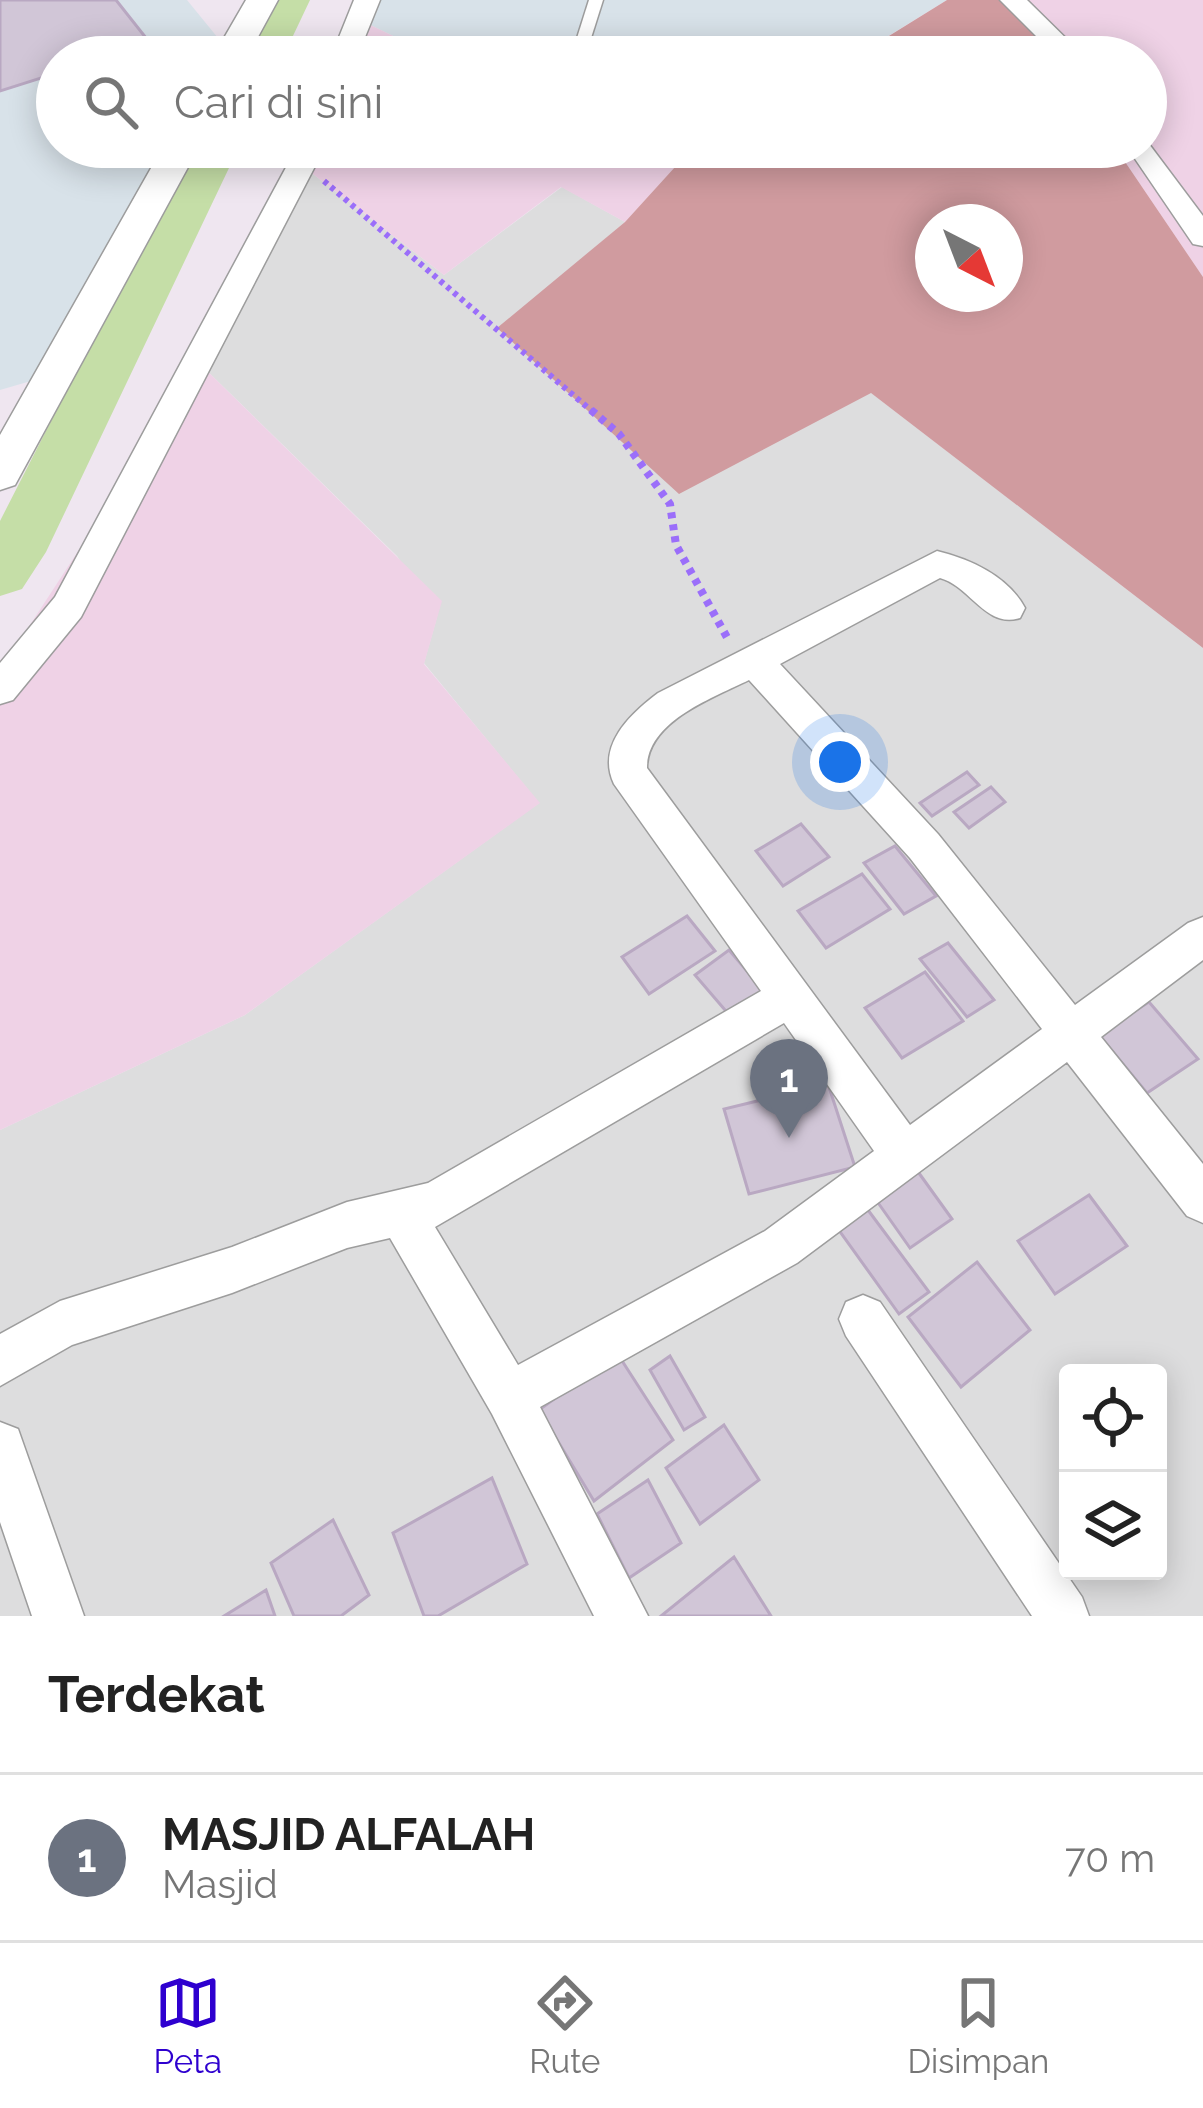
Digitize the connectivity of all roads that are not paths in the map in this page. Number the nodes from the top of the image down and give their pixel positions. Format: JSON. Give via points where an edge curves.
{"nodes":[{"id":1,"x":262,"y":0,"type":"edge"},
{"id":2,"x":367,"y":0,"type":"edge"},
{"id":3,"x":596,"y":0,"type":"edge"},
{"id":4,"x":1012,"y":0,"type":"edge"},
{"id":5,"x":242,"y":36,"type":"edge"},
{"id":6,"x":352,"y":36,"type":"edge"},
{"id":7,"x":585,"y":36,"type":"edge"},
{"id":8,"x":1050,"y":36,"type":"edge"},
{"id":9,"x":169,"y":168,"type":"edge"},
{"id":10,"x":301,"y":168,"type":"edge"},
{"id":11,"x":1155,"y":168,"type":"edge"},
{"id":12,"x":1203,"y":237,"type":"edge"},
{"id":13,"x":0,"y":474,"type":"edge"},
{"id":14,"x":1007,"y":608,"type":"dead end"},
{"id":15,"x":754,"y":660,"type":"junction"},
{"id":16,"x":0,"y":689,"type":"edge"},
{"id":17,"x":1203,"y":937,"type":"edge"},
{"id":18,"x":790,"y":997,"type":"junction"},
{"id":19,"x":1073,"y":1033,"type":"junction"},
{"id":20,"x":904,"y":1155,"type":"junction"},
{"id":21,"x":1203,"y":1200,"type":"edge"},
{"id":22,"x":401,"y":1213,"type":"junction"},
{"id":23,"x":863,"y":1319,"type":"dead end"},
{"id":24,"x":0,"y":1362,"type":"edge"},
{"id":25,"x":508,"y":1397,"type":"junction"},
{"id":26,"x":0,"y":1447,"type":"edge"},
{"id":27,"x":58,"y":1616,"type":"edge"},
{"id":28,"x":622,"y":1616,"type":"edge"},
{"id":29,"x":1063,"y":1616,"type":"edge"}],
"edges":[{"from":1,"to":5,"type":"street"},
{"from":2,"to":6,"type":"street"},
{"from":3,"to":7,"type":"lane"},
{"from":4,"to":8,"type":"street"},
{"from":9,"to":13,"type":"street"},
{"from":10,"to":16,"type":"street","via":[[68,608]]},
{"from":11,"to":12,"type":"street"},
{"from":14,"to":15,"type":"street","via":[[961,570],[937,564]]},
{"from":15,"to":18,"type":"street","via":[[641,723],[625,757],[628,772]]},
{"from":15,"to":19,"type":"street","via":[[924,846]]},
{"from":17,"to":19,"type":"street"},
{"from":18,"to":20,"type":"street"},
{"from":18,"to":22,"type":"street","via":[[483,1179]]},
{"from":19,"to":20,"type":"street"},
{"from":19,"to":21,"type":"street"},
{"from":20,"to":25,"type":"street","via":[[781,1247]]},
{"from":22,"to":24,"type":"street","via":[[60,1325]]},
{"from":22,"to":25,"type":"street"},
{"from":23,"to":29,"type":"street"},
{"from":25,"to":28,"type":"street"},
{"from":26,"to":27,"type":"street"}]}
